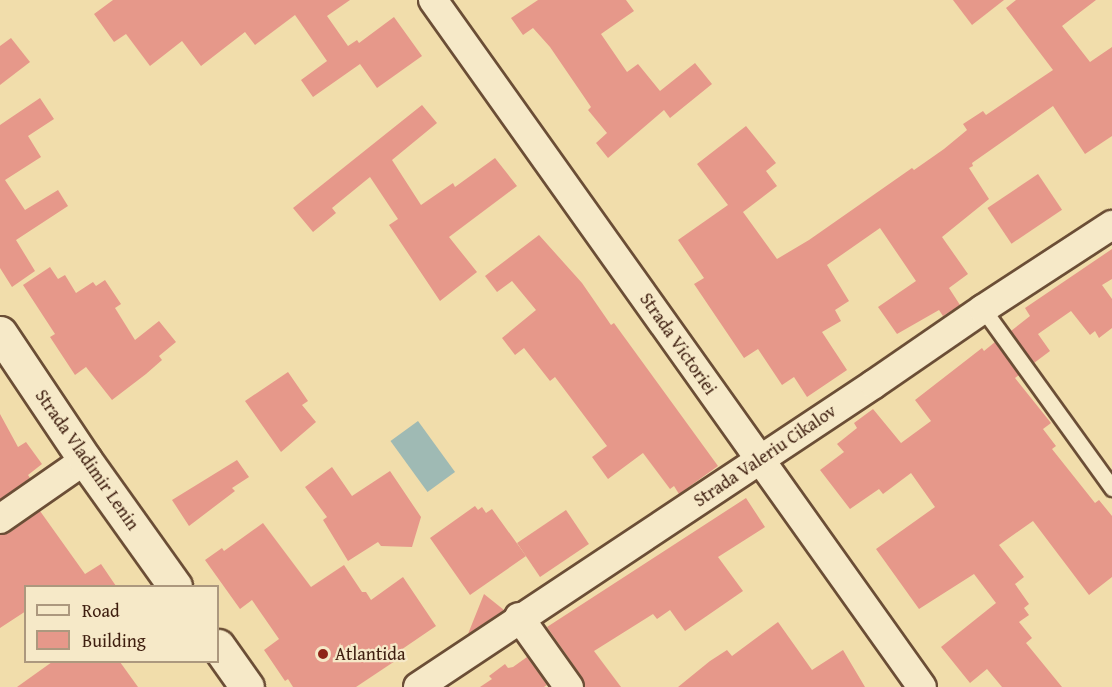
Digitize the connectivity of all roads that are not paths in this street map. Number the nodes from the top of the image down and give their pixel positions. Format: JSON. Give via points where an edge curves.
{"nodes":[{"id":1,"x":433,"y":0,"type":"edge"},
{"id":2,"x":1112,"y":225,"type":"edge"},
{"id":3,"x":983,"y":309,"type":"junction"},
{"id":4,"x":0,"y":333,"type":"edge"},
{"id":5,"x":85,"y":460,"type":"junction"},
{"id":6,"x":760,"y":460,"type":"junction"},
{"id":7,"x":1112,"y":488,"type":"edge"},
{"id":8,"x":0,"y":519,"type":"edge"},
{"id":9,"x":174,"y":585,"type":"edge"},
{"id":10,"x":519,"y":617,"type":"junction"},
{"id":11,"x":219,"y":647,"type":"edge"},
{"id":12,"x":247,"y":687,"type":"edge"},
{"id":13,"x":418,"y":687,"type":"edge"},
{"id":14,"x":569,"y":687,"type":"edge"},
{"id":15,"x":922,"y":687,"type":"edge"}],
"edges":[{"from":1,"to":6,"type":"street","name":"Strada Victoriei"},
{"from":2,"to":3,"type":"street","name":"Strada Valeriu Cikalov"},
{"from":3,"to":6,"type":"street","name":"Strada Valeriu Cikalov"},
{"from":3,"to":7,"type":"lane"},
{"from":4,"to":5,"type":"main road","name":"Strada Vladimir Lenin"},
{"from":5,"to":8,"type":"street"},
{"from":5,"to":9,"type":"main road","name":"Strada Vladimir Lenin"},
{"from":6,"to":10,"type":"street","name":"Strada Valeriu Cikalov"},
{"from":6,"to":15,"type":"street","name":"Strada Victoriei"},
{"from":10,"to":13,"type":"street","name":"Strada Valeriu Cikalov"},
{"from":10,"to":14,"type":"street"},
{"from":11,"to":12,"type":"main road"}]}
